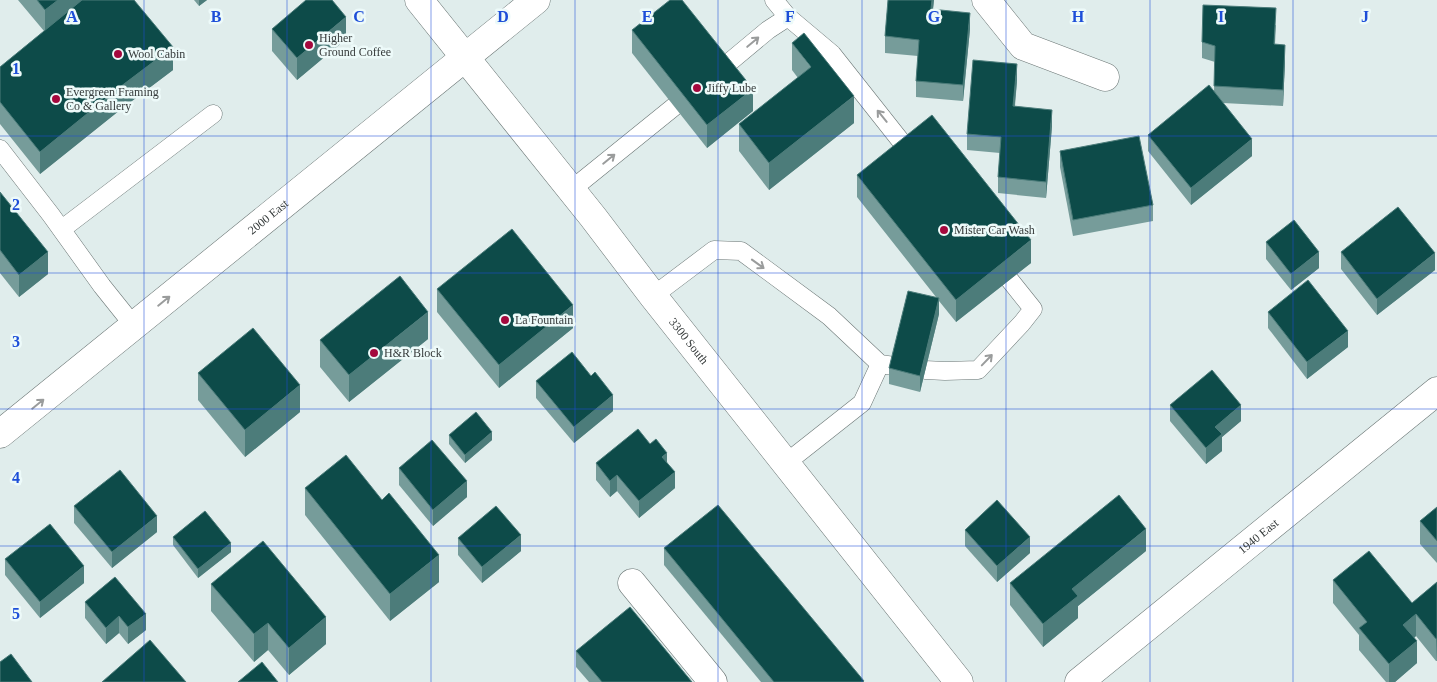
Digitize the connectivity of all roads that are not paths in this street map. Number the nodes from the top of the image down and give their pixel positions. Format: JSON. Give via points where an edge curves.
{"nodes":[{"id":1,"x":419,"y":0,"type":"edge"},
{"id":2,"x":536,"y":0,"type":"edge"},
{"id":3,"x":774,"y":0,"type":"edge"},
{"id":4,"x":986,"y":0,"type":"edge"},
{"id":5,"x":788,"y":17,"type":"junction"},
{"id":6,"x":465,"y":57,"type":"junction"},
{"id":7,"x":720,"y":70,"type":"edge"},
{"id":8,"x":1105,"y":78,"type":"dead end"},
{"id":9,"x":675,"y":106,"type":"edge"},
{"id":10,"x":213,"y":114,"type":"dead end"},
{"id":11,"x":0,"y":149,"type":"edge"},
{"id":12,"x":911,"y":154,"type":"edge"},
{"id":13,"x":571,"y":190,"type":"junction"},
{"id":14,"x":62,"y":230,"type":"junction"},
{"id":15,"x":1009,"y":279,"type":"edge"},
{"id":16,"x":653,"y":296,"type":"junction"},
{"id":17,"x":134,"y":326,"type":"junction"},
{"id":18,"x":926,"y":370,"type":"edge"},
{"id":19,"x":1437,"y":391,"type":"edge"},
{"id":20,"x":0,"y":434,"type":"edge"},
{"id":21,"x":786,"y":463,"type":"junction"},
{"id":22,"x":632,"y":584,"type":"dead end"},
{"id":23,"x":713,"y":682,"type":"edge"},
{"id":24,"x":959,"y":682,"type":"edge"},
{"id":25,"x":1079,"y":682,"type":"edge"}],
"edges":[{"from":1,"to":6,"type":"street","name":"3300 South"},
{"from":2,"to":6,"type":"street","name":"2000 East"},
{"from":3,"to":5,"type":"lane"},
{"from":4,"to":8,"type":"street","via":[[1023,46]]},
{"from":7,"to":5,"type":"lane","one_way":true},
{"from":12,"to":5,"type":"lane","one_way":true,"via":[[832,54]]},
{"from":6,"to":13,"type":"street","name":"3300 South"},
{"from":17,"to":6,"type":"street","name":"2000 East","one_way":true},
{"from":13,"to":9,"type":"lane","one_way":true},
{"from":10,"to":14,"type":"lane"},
{"from":11,"to":14,"type":"lane"},
{"from":13,"to":16,"type":"street","name":"3300 South"},
{"from":14,"to":17,"type":"lane"},
{"from":18,"to":15,"type":"lane","one_way":true,"via":[[978,370],[1022,323],[1032,309]]},
{"from":16,"to":21,"type":"street","name":"3300 South"},
{"from":16,"to":21,"type":"lane","one_way":true,"via":[[714,250],[741,251],[830,316],[887,365],[862,403]]},
{"from":20,"to":17,"type":"street","name":"2000 East","one_way":true},
{"from":19,"to":25,"type":"street","name":"1940 East"},
{"from":21,"to":24,"type":"street","name":"3300 South"},
{"from":22,"to":23,"type":"street"}]}
